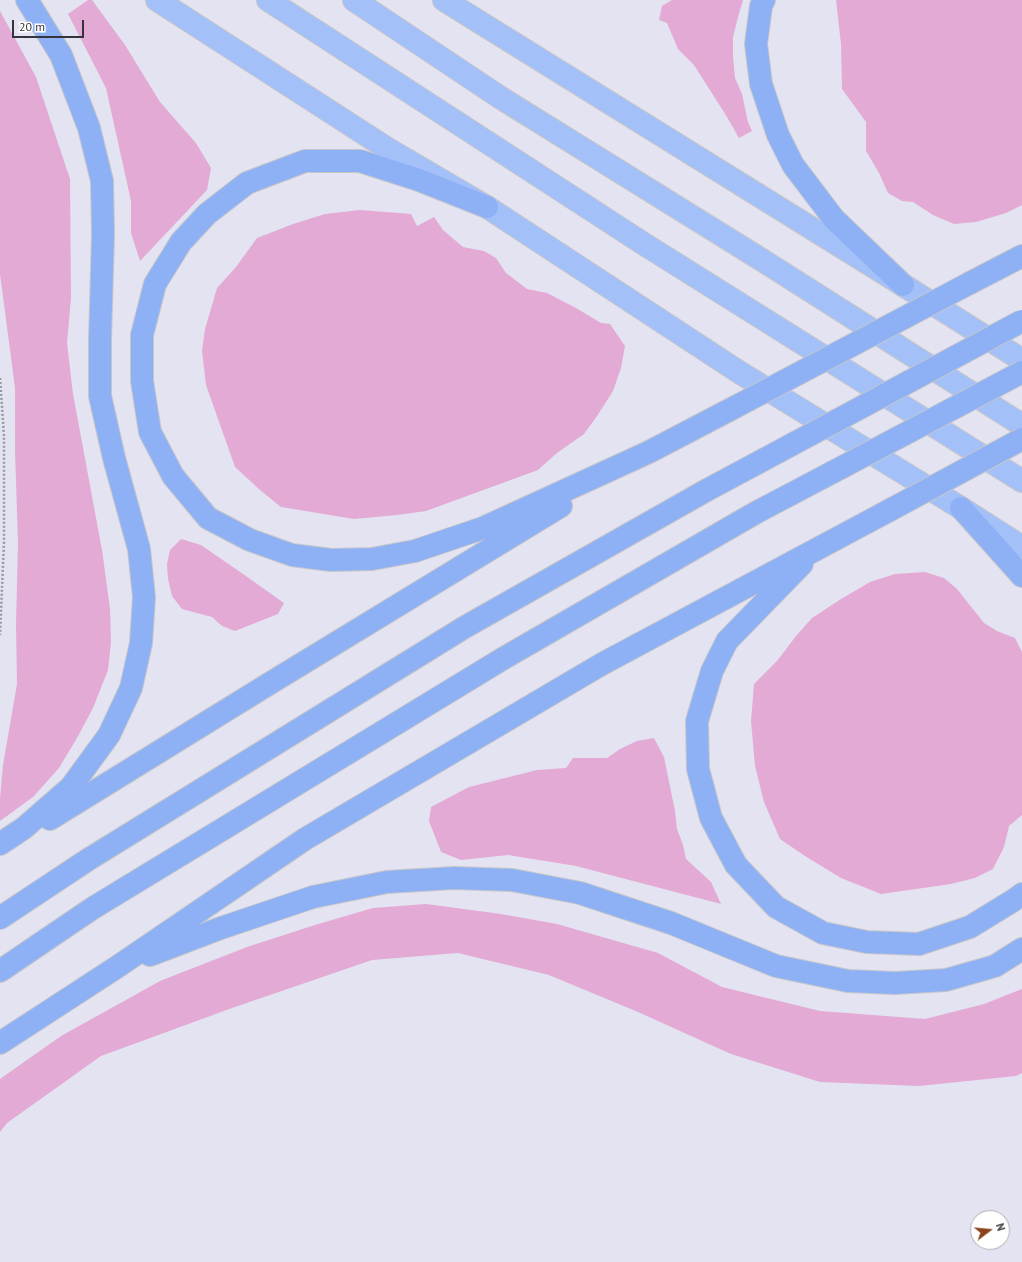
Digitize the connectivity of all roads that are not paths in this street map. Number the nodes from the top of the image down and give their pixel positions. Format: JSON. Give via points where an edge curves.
{"nodes":[{"id":1,"x":27,"y":0,"type":"edge"},
{"id":2,"x":157,"y":0,"type":"edge"},
{"id":3,"x":268,"y":0,"type":"edge"},
{"id":4,"x":354,"y":0,"type":"edge"},
{"id":5,"x":444,"y":0,"type":"edge"},
{"id":6,"x":764,"y":0,"type":"edge"},
{"id":7,"x":487,"y":207,"type":"junction"},
{"id":8,"x":1022,"y":256,"type":"edge"},
{"id":9,"x":903,"y":285,"type":"junction"},
{"id":10,"x":1022,"y":321,"type":"edge"},
{"id":11,"x":1022,"y":360,"type":"edge"},
{"id":12,"x":1022,"y":372,"type":"edge"},
{"id":13,"x":1022,"y":425,"type":"edge"},
{"id":14,"x":1022,"y":439,"type":"edge"},
{"id":15,"x":649,"y":452,"type":"junction"},
{"id":16,"x":1022,"y":481,"type":"edge"},
{"id":17,"x":962,"y":508,"type":"junction"},
{"id":18,"x":1022,"y":547,"type":"edge"},
{"id":19,"x":818,"y":548,"type":"junction"},
{"id":20,"x":1022,"y":576,"type":"edge"},
{"id":21,"x":0,"y":844,"type":"edge"},
{"id":22,"x":0,"y":850,"type":"edge"},
{"id":23,"x":1022,"y":894,"type":"edge"},
{"id":24,"x":0,"y":918,"type":"edge"},
{"id":25,"x":1022,"y":949,"type":"edge"},
{"id":26,"x":117,"y":967,"type":"junction"},
{"id":27,"x":0,"y":971,"type":"edge"},
{"id":28,"x":0,"y":1043,"type":"edge"}],
"edges":[{"from":1,"to":21,"type":"highway","via":[[60,55],[89,128],[102,181],[104,235],[100,396],[139,549],[144,597],[141,643],[131,688],[109,735],[71,787],[24,828]]},
{"from":2,"to":7,"type":"highway","via":[[388,149]]},
{"from":3,"to":16,"type":"highway","via":[[644,244]]},
{"from":4,"to":13,"type":"highway","via":[[501,98]]},
{"from":5,"to":9,"type":"highway"},
{"from":6,"to":9,"type":"highway","via":[[756,44],[761,84],[778,135],[793,165],[834,219]]},
{"from":7,"to":15,"type":"highway","via":[[419,180],[360,161],[305,161],[247,183],[207,214],[180,242],[155,284],[142,335],[142,381],[150,432],[173,476],[208,518],[250,540],[292,555],[331,560],[372,559],[415,551],[483,528]]},
{"from":7,"to":17,"type":"highway","via":[[740,372]]},
{"from":8,"to":15,"type":"highway","bridge":true},
{"from":9,"to":11,"type":"highway"},
{"from":10,"to":24,"type":"highway","bridge":true,"via":[[707,490],[465,627],[95,855]]},
{"from":12,"to":27,"type":"highway","bridge":true,"via":[[757,512],[504,658],[93,908]]},
{"from":14,"to":19,"type":"highway","bridge":true},
{"from":15,"to":22,"type":"highway"},
{"from":17,"to":18,"type":"highway"},
{"from":17,"to":20,"type":"highway"},
{"from":19,"to":23,"type":"highway","via":[[727,641],[712,671],[697,721],[698,769],[711,818],[736,865],[776,907],[823,933],[867,942],[919,944],[970,926]]},
{"from":19,"to":26,"type":"highway","via":[[602,664],[305,839]]},
{"from":25,"to":26,"type":"highway","via":[[995,966],[946,980],[895,983],[848,981],[776,966],[671,923],[580,893],[512,880],[454,878],[387,882],[313,897]]},
{"from":26,"to":28,"type":"highway"}]}
